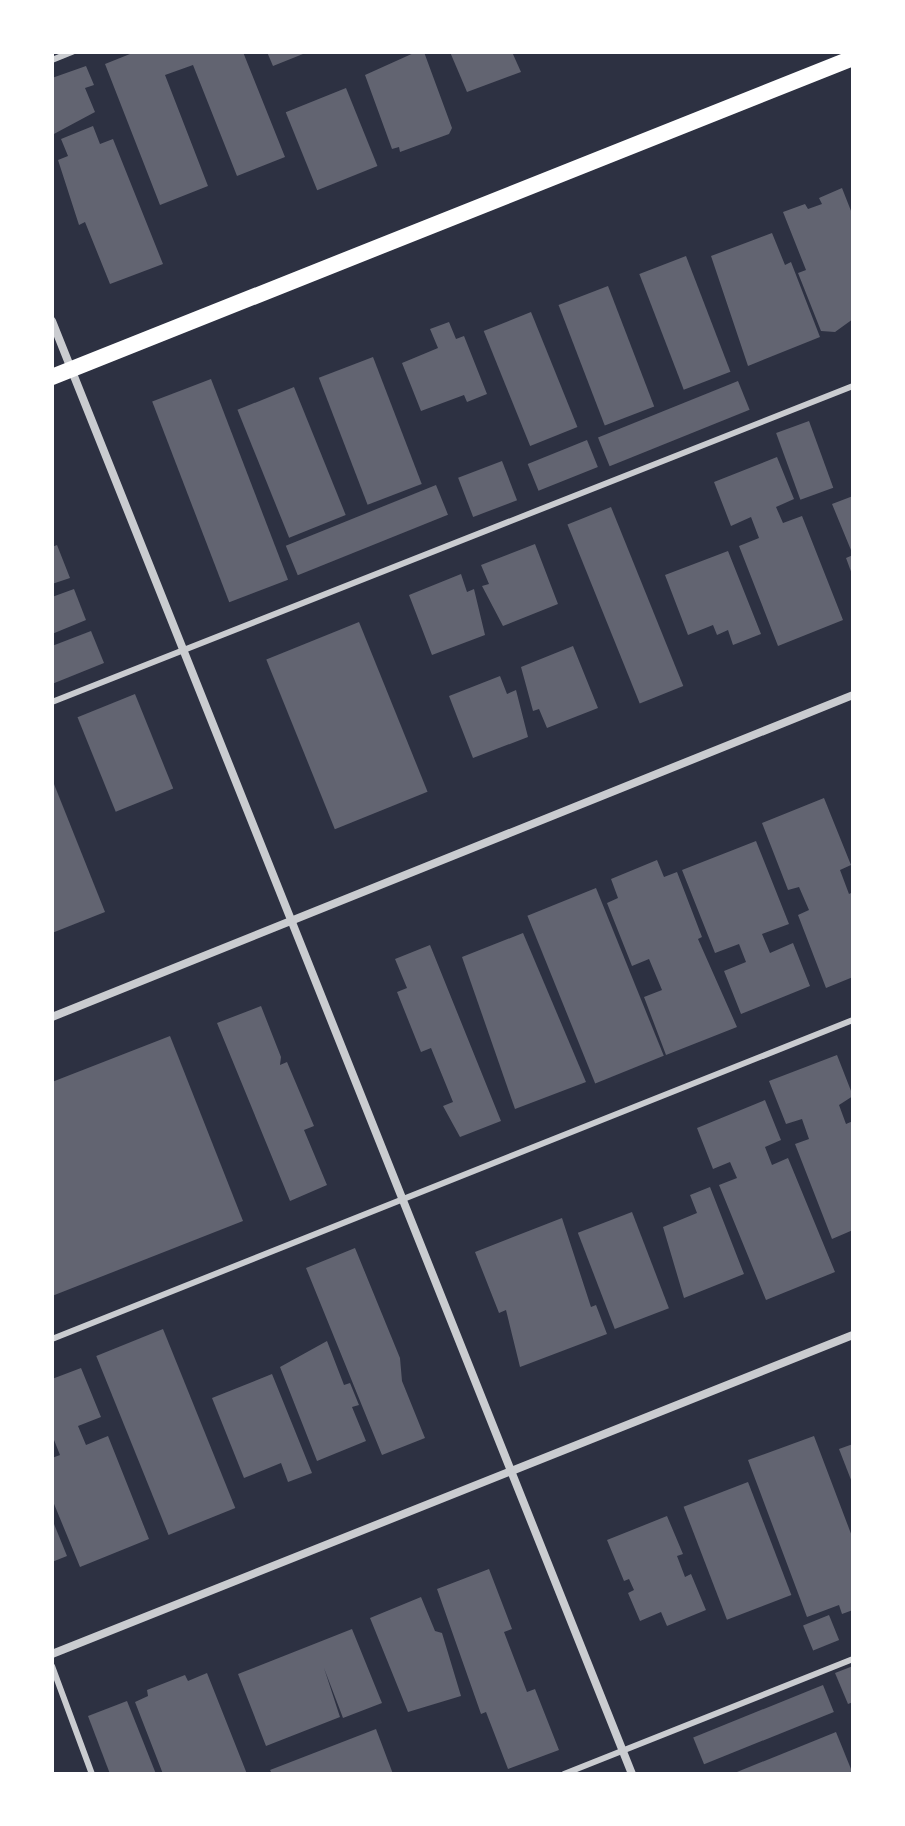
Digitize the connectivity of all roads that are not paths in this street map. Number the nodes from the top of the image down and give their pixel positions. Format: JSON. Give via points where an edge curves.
{"nodes":[{"id":1,"x":72,"y":52,"type":"edge"},
{"id":2,"x":853,"y":58,"type":"edge"},
{"id":3,"x":52,"y":60,"type":"edge"},
{"id":4,"x":52,"y":321,"type":"edge"},
{"id":5,"x":71,"y":369,"type":"junction"},
{"id":6,"x":52,"y":377,"type":"edge"},
{"id":7,"x":853,"y":386,"type":"edge"},
{"id":8,"x":183,"y":649,"type":"junction"},
{"id":9,"x":853,"y":695,"type":"edge"},
{"id":10,"x":52,"y":702,"type":"edge"},
{"id":11,"x":292,"y":921,"type":"junction"},
{"id":12,"x":52,"y":1017,"type":"edge"},
{"id":13,"x":853,"y":1020,"type":"edge"},
{"id":14,"x":402,"y":1199,"type":"junction"},
{"id":15,"x":853,"y":1335,"type":"edge"},
{"id":16,"x":52,"y":1339,"type":"edge"},
{"id":17,"x":511,"y":1472,"type":"junction"},
{"id":18,"x":52,"y":1654,"type":"edge"},
{"id":19,"x":853,"y":1659,"type":"edge"},
{"id":20,"x":52,"y":1666,"type":"edge"},
{"id":21,"x":623,"y":1752,"type":"junction"},
{"id":22,"x":92,"y":1774,"type":"edge"},
{"id":23,"x":564,"y":1774,"type":"edge"},
{"id":24,"x":632,"y":1774,"type":"edge"}],
"edges":[{"from":1,"to":3,"type":"lane"},
{"from":2,"to":5,"type":"main road"},
{"from":4,"to":5,"type":"street"},
{"from":5,"to":6,"type":"main road"},
{"from":5,"to":8,"type":"street"},
{"from":7,"to":8,"type":"lane"},
{"from":8,"to":10,"type":"lane"},
{"from":8,"to":11,"type":"street"},
{"from":9,"to":11,"type":"street"},
{"from":11,"to":12,"type":"street"},
{"from":11,"to":14,"type":"street"},
{"from":13,"to":14,"type":"lane"},
{"from":14,"to":16,"type":"lane"},
{"from":14,"to":17,"type":"street"},
{"from":15,"to":17,"type":"street"},
{"from":17,"to":18,"type":"street"},
{"from":17,"to":21,"type":"street"},
{"from":19,"to":21,"type":"lane"},
{"from":20,"to":22,"type":"lane"},
{"from":21,"to":23,"type":"lane"},
{"from":21,"to":24,"type":"street"}]}
